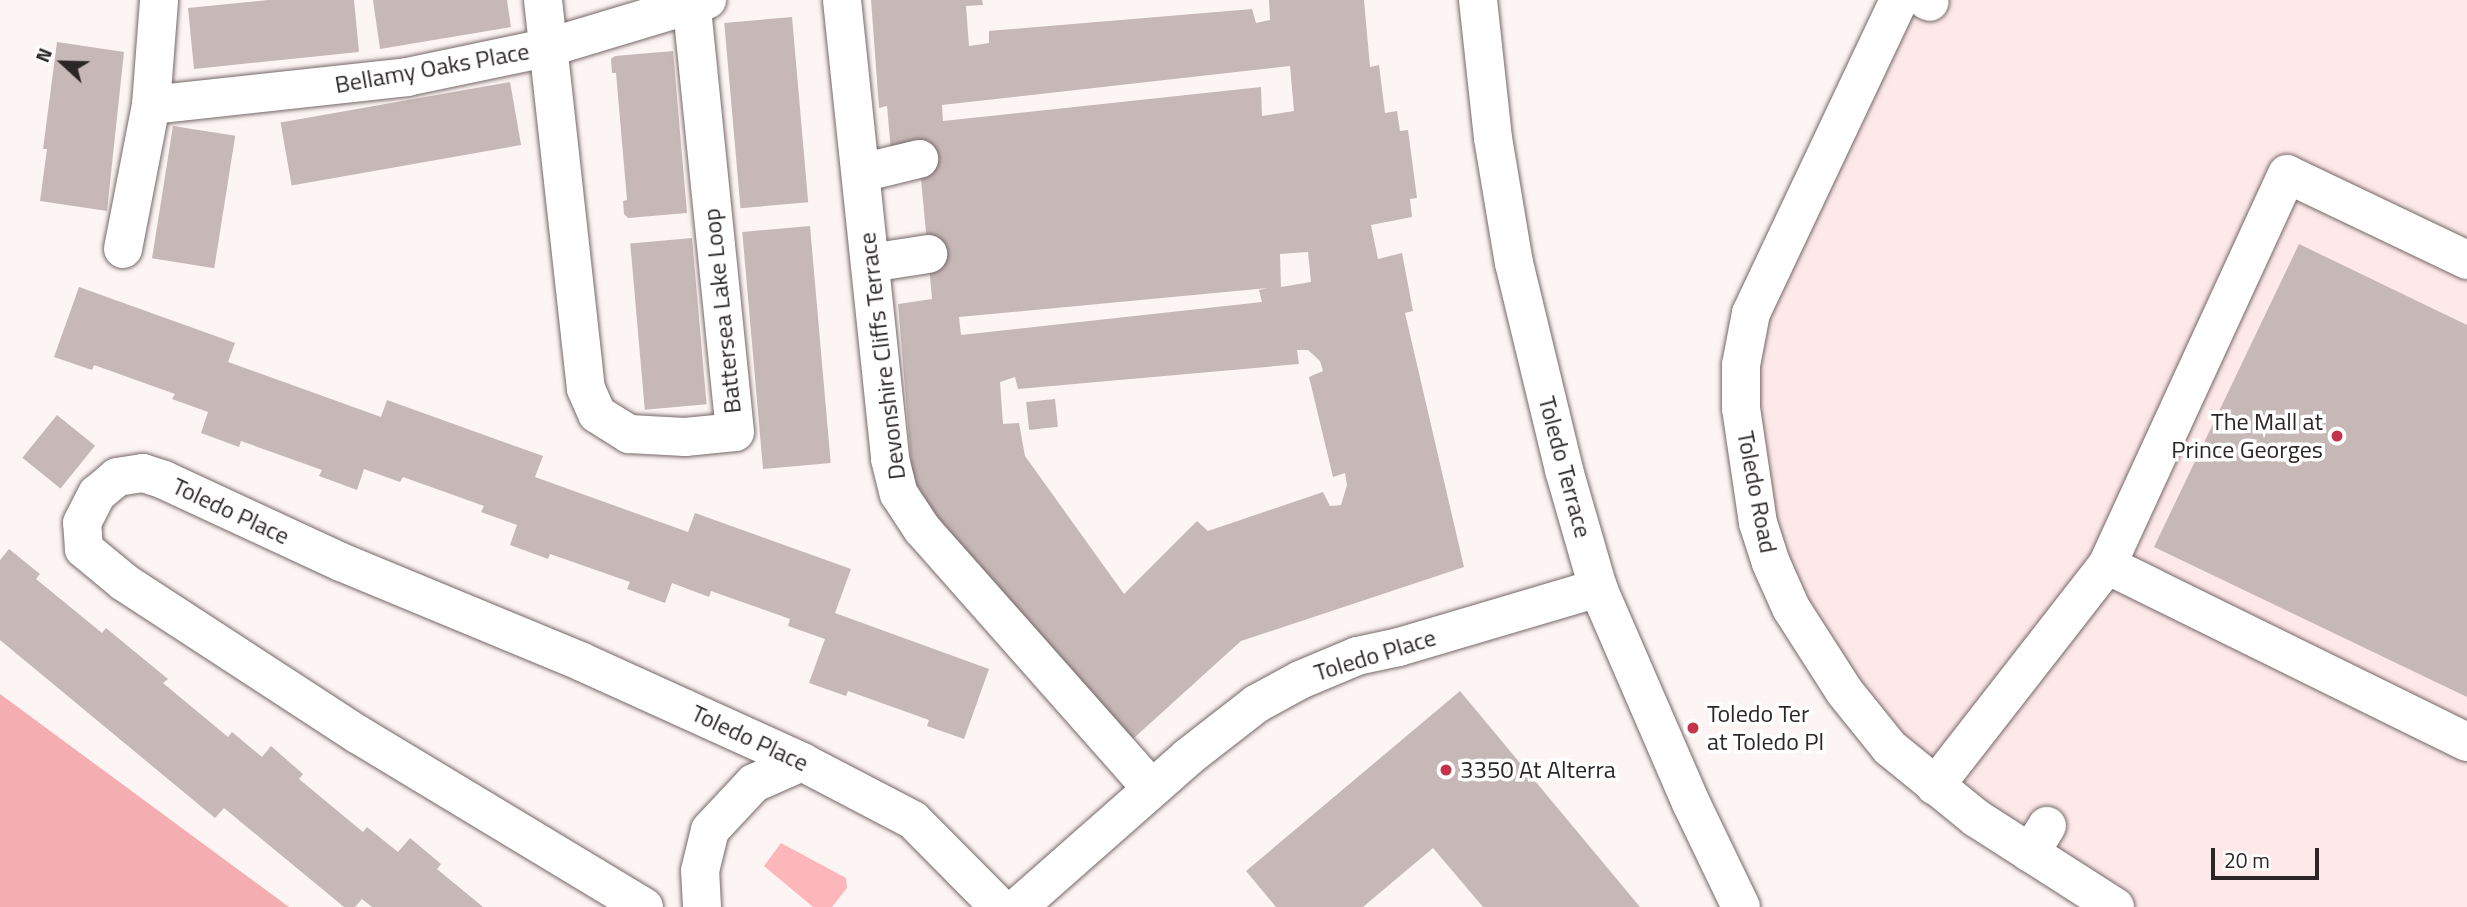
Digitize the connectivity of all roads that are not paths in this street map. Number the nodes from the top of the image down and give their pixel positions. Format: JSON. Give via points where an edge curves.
{"nodes":[{"id":1,"x":159,"y":0,"type":"edge"},
{"id":2,"x":543,"y":0,"type":"edge"},
{"id":3,"x":842,"y":0,"type":"edge"},
{"id":4,"x":1478,"y":0,"type":"edge"},
{"id":5,"x":1918,"y":1,"type":"edge"},
{"id":6,"x":699,"y":3,"type":"edge"},
{"id":7,"x":550,"y":47,"type":"junction"},
{"id":8,"x":151,"y":105,"type":"junction"},
{"id":9,"x":919,"y":159,"type":"dead end"},
{"id":10,"x":861,"y":173,"type":"junction"},
{"id":11,"x":123,"y":249,"type":"dead end"},
{"id":12,"x":928,"y":254,"type":"dead end"},
{"id":13,"x":2467,"y":260,"type":"edge"},
{"id":14,"x":870,"y":263,"type":"junction"},
{"id":15,"x":2107,"y":565,"type":"junction"},
{"id":16,"x":1598,"y":588,"type":"junction"},
{"id":17,"x":2467,"y":742,"type":"edge"},
{"id":18,"x":802,"y":762,"type":"junction"},
{"id":19,"x":1935,"y":786,"type":"junction"},
{"id":20,"x":1152,"y":788,"type":"junction"},
{"id":21,"x":2121,"y":898,"type":"edge"},
{"id":22,"x":644,"y":907,"type":"edge"},
{"id":23,"x":702,"y":907,"type":"edge"},
{"id":24,"x":999,"y":907,"type":"edge"},
{"id":25,"x":1018,"y":907,"type":"edge"},
{"id":26,"x":1741,"y":907,"type":"edge"}],
"edges":[{"from":1,"to":8,"type":"street"},
{"from":2,"to":7,"type":"street","name":"Battersea Lake Loop"},
{"from":3,"to":10,"type":"street","name":"Devonshire Cliffs Terrace"},
{"from":4,"to":16,"type":"street","name":"Toledo Terrace","via":[[1493,138],[1514,263]]},
{"from":5,"to":19,"type":"street","name":"Toledo Road","via":[[1871,81],[1786,260],[1748,325],[1741,365],[1753,404],[1758,523],[1791,608],[1890,748]]},
{"from":6,"to":7,"type":"street","name":"Bellamy Oaks Place"},
{"from":6,"to":7,"type":"street","name":"Battersea Lake Loop","via":[[735,432],[685,437],[629,434],[597,414],[583,372]]},
{"from":7,"to":8,"type":"street","name":"Bellamy Oaks Place","via":[[407,77]]},
{"from":8,"to":11,"type":"street"},
{"from":9,"to":10,"type":"street"},
{"from":10,"to":14,"type":"street","name":"Devonshire Cliffs Terrace"},
{"from":12,"to":14,"type":"street"},
{"from":13,"to":15,"type":"street","via":[[2287,174]]},
{"from":14,"to":20,"type":"street","name":"Devonshire Cliffs Terrace","via":[[890,458],[899,494],[922,529]]},
{"from":15,"to":17,"type":"street"},
{"from":15,"to":19,"type":"street"},
{"from":16,"to":20,"type":"street","name":"Toledo Place","via":[[1329,666],[1255,705]]},
{"from":16,"to":26,"type":"street","name":"Toledo Terrace","via":[[1710,815]]},
{"from":18,"to":22,"type":"street","name":"Toledo Place","via":[[164,480],[143,473],[117,477],[97,494],[82,523],[84,549],[124,582],[357,734]]},
{"from":18,"to":23,"type":"street","via":[[754,783],[710,830],[700,871]]},
{"from":18,"to":24,"type":"street","name":"Toledo Place","via":[[913,820]]},
{"from":19,"to":21,"type":"street","name":"Toledo Road","via":[[1976,818],[2038,839]]},
{"from":20,"to":25,"type":"street","name":"Toledo Place"}]}
